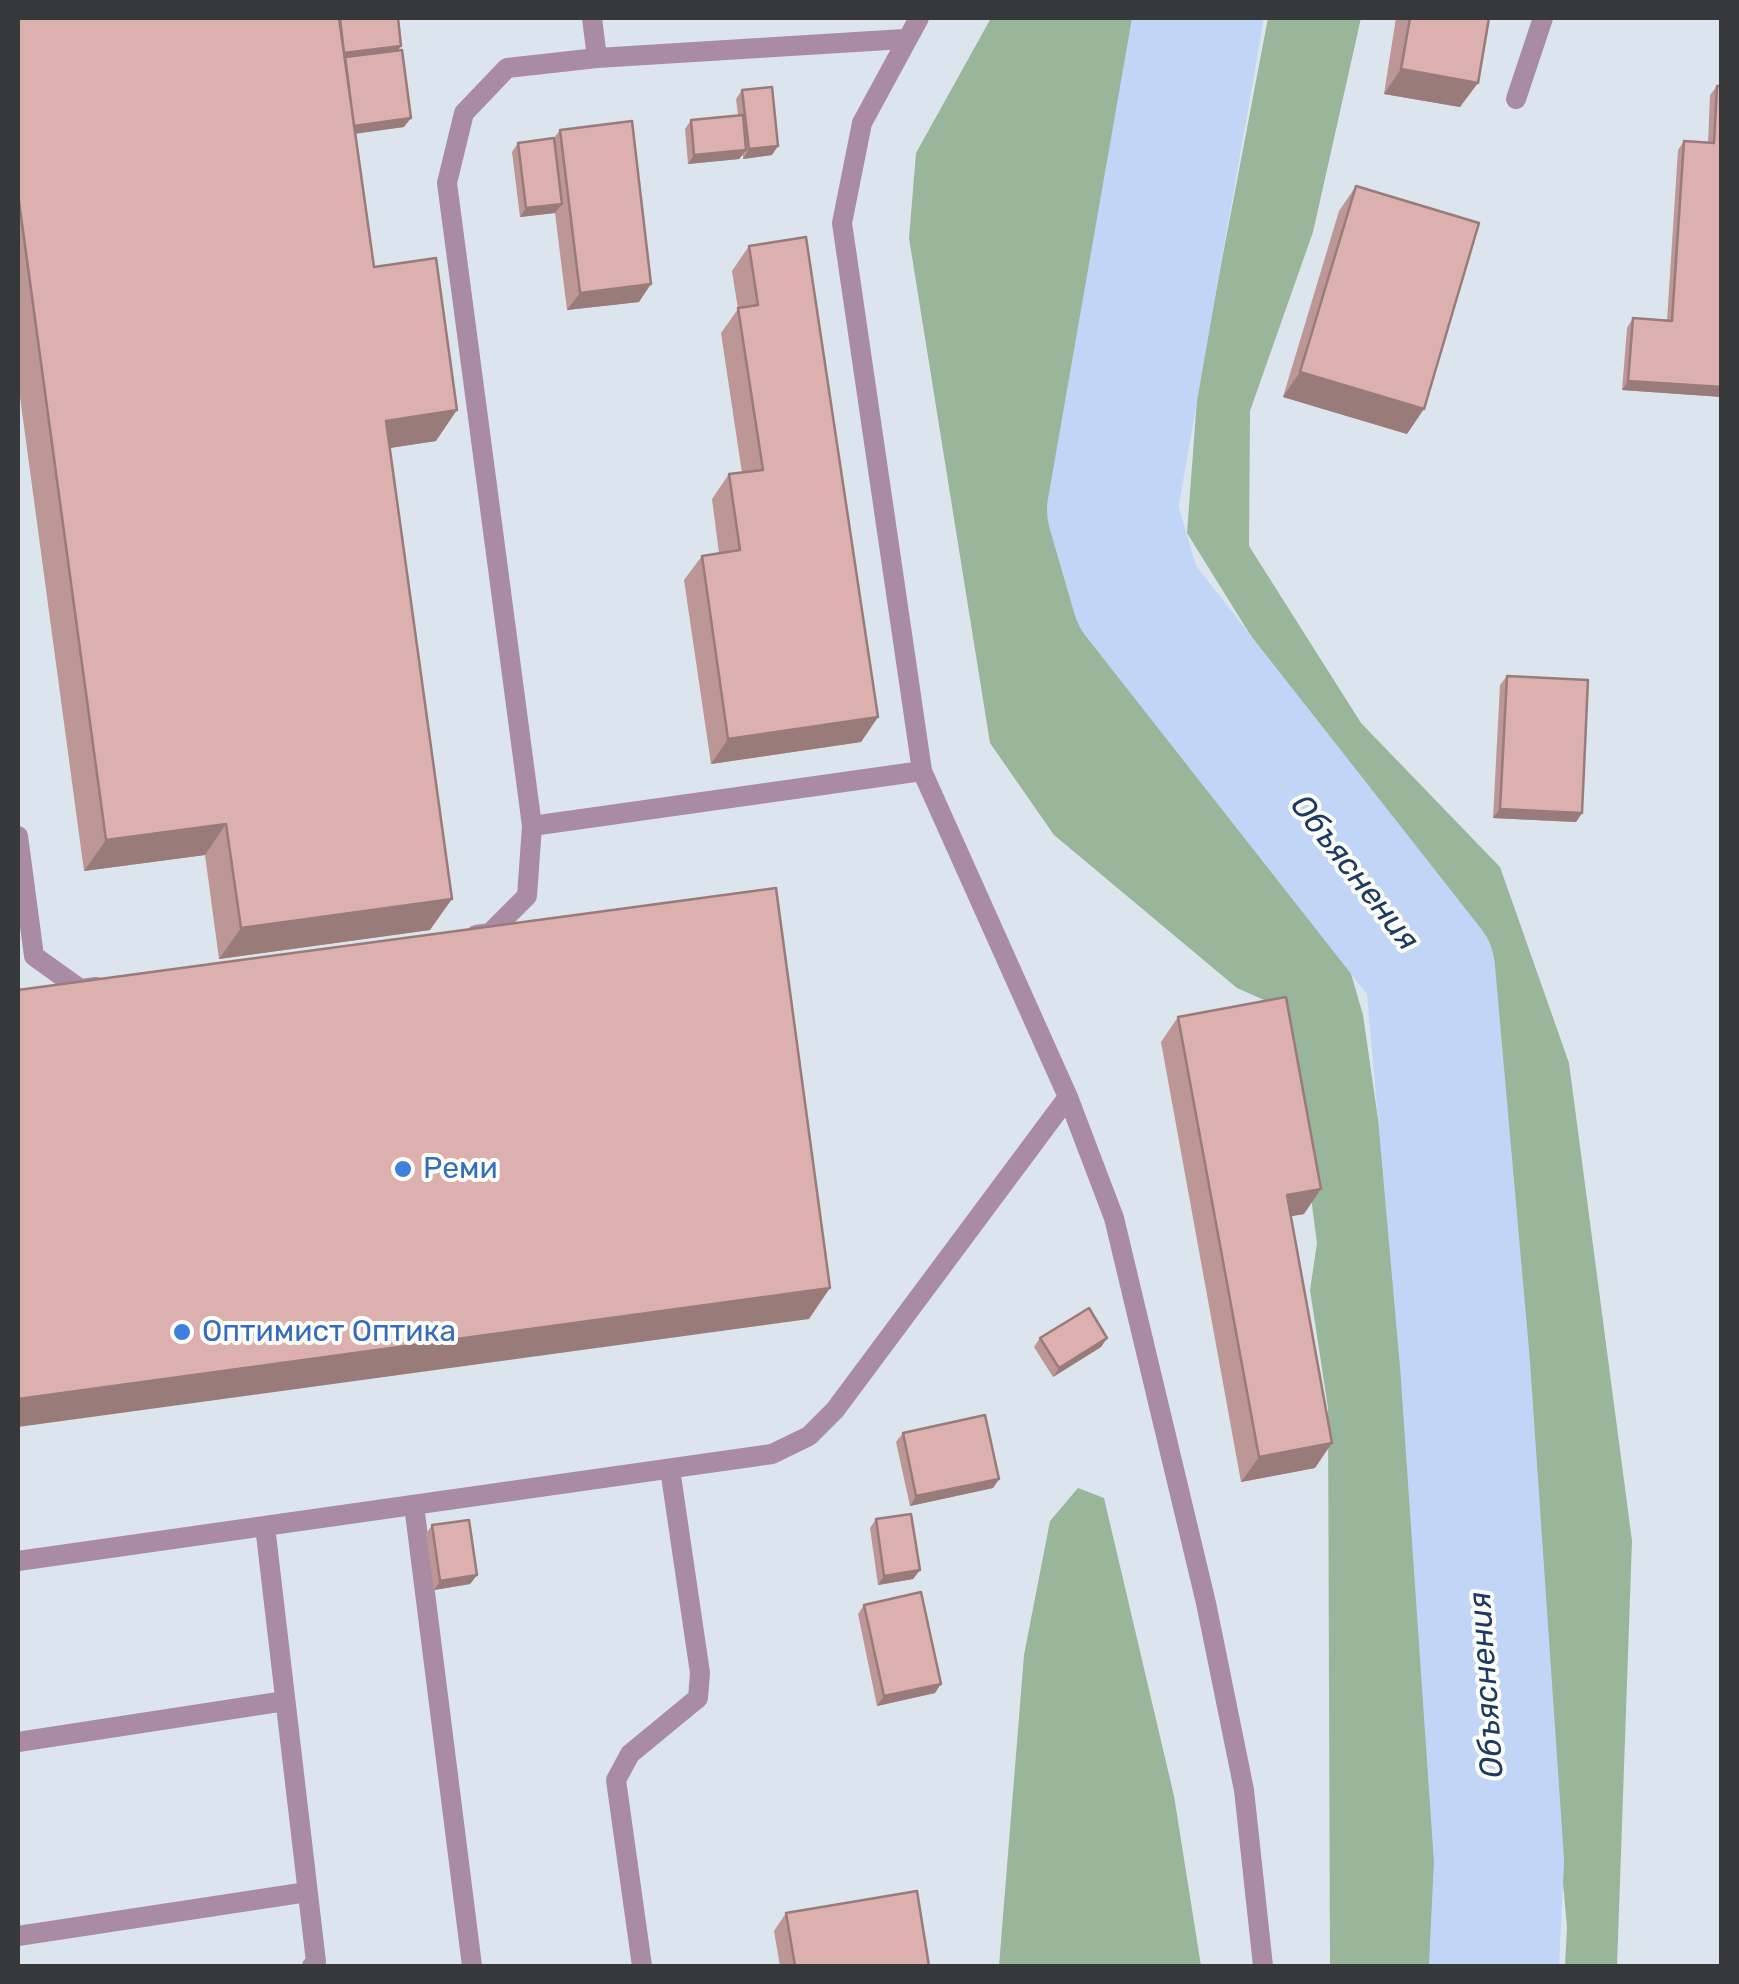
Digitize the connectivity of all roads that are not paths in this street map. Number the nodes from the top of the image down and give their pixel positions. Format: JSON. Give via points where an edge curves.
{"nodes":[{"id":1,"x":592,"y":18,"type":"edge"},
{"id":2,"x":919,"y":18,"type":"edge"},
{"id":3,"x":1543,"y":18,"type":"edge"},
{"id":4,"x":904,"y":39,"type":"junction"},
{"id":5,"x":597,"y":58,"type":"junction"},
{"id":6,"x":1516,"y":99,"type":"dead end"},
{"id":7,"x":922,"y":770,"type":"junction"},
{"id":8,"x":532,"y":826,"type":"junction"},
{"id":9,"x":18,"y":836,"type":"edge"},
{"id":10,"x":451,"y":938,"type":"edge"},
{"id":11,"x":119,"y":984,"type":"edge"},
{"id":12,"x":1068,"y":1096,"type":"junction"},
{"id":13,"x":670,"y":1468,"type":"junction"},
{"id":14,"x":414,"y":1505,"type":"junction"},
{"id":15,"x":265,"y":1526,"type":"junction"},
{"id":16,"x":18,"y":1561,"type":"edge"},
{"id":17,"x":285,"y":1701,"type":"junction"},
{"id":18,"x":18,"y":1742,"type":"edge"},
{"id":19,"x":307,"y":1892,"type":"junction"},
{"id":20,"x":18,"y":1936,"type":"edge"},
{"id":21,"x":312,"y":1966,"type":"edge"},
{"id":22,"x":472,"y":1966,"type":"edge"},
{"id":23,"x":642,"y":1966,"type":"edge"},
{"id":24,"x":1263,"y":1966,"type":"edge"}],
"edges":[{"from":1,"to":5,"type":"lane"},
{"from":2,"to":4,"type":"lane"},
{"from":3,"to":6,"type":"lane"},
{"from":4,"to":5,"type":"lane"},
{"from":4,"to":7,"type":"lane","via":[[862,123],[842,223]]},
{"from":5,"to":8,"type":"lane","via":[[507,68],[464,114],[447,183]]},
{"from":7,"to":8,"type":"lane"},
{"from":7,"to":12,"type":"lane"},
{"from":8,"to":10,"type":"lane","via":[[527,896],[490,933]]},
{"from":9,"to":11,"type":"lane","via":[[34,956],[80,989]]},
{"from":12,"to":13,"type":"lane","via":[[809,1436],[772,1454]]},
{"from":12,"to":24,"type":"lane","via":[[1114,1218],[1206,1602],[1244,1790]]},
{"from":13,"to":14,"type":"lane"},
{"from":13,"to":23,"type":"lane","via":[[700,1673],[698,1698],[630,1754],[616,1780]]},
{"from":14,"to":15,"type":"lane"},
{"from":14,"to":22,"type":"lane"},
{"from":15,"to":16,"type":"lane"},
{"from":15,"to":17,"type":"lane"},
{"from":17,"to":18,"type":"lane"},
{"from":17,"to":19,"type":"lane"},
{"from":19,"to":20,"type":"lane"},
{"from":19,"to":21,"type":"lane"}]}
